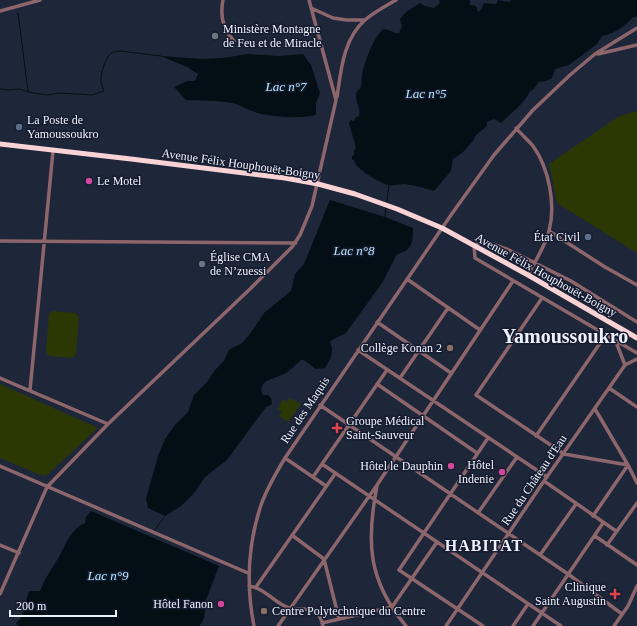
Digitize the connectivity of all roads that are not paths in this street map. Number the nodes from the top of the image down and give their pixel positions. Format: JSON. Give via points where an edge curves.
{"nodes":[{"id":1,"x":40,"y":0,"type":"edge"},
{"id":2,"x":223,"y":0,"type":"edge"},
{"id":3,"x":309,"y":0,"type":"edge"},
{"id":4,"x":396,"y":0,"type":"edge"},
{"id":5,"x":390,"y":2,"type":"edge"},
{"id":6,"x":311,"y":8,"type":"junction"},
{"id":7,"x":0,"y":11,"type":"edge"},
{"id":8,"x":365,"y":20,"type":"junction"},
{"id":9,"x":637,"y":28,"type":"edge"},
{"id":10,"x":234,"y":41,"type":"dead end"},
{"id":11,"x":637,"y":45,"type":"edge"},
{"id":12,"x":595,"y":54,"type":"junction"},
{"id":13,"x":336,"y":100,"type":"junction"},
{"id":14,"x":516,"y":128,"type":"junction"},
{"id":15,"x":0,"y":144,"type":"edge"},
{"id":16,"x":53,"y":150,"type":"junction"},
{"id":17,"x":318,"y":184,"type":"junction"},
{"id":18,"x":442,"y":228,"type":"junction"},
{"id":19,"x":549,"y":231,"type":"junction"},
{"id":20,"x":0,"y":241,"type":"edge"},
{"id":21,"x":45,"y":241,"type":"junction"},
{"id":22,"x":296,"y":243,"type":"junction"},
{"id":23,"x":474,"y":245,"type":"junction"},
{"id":24,"x":535,"y":262,"type":"junction"},
{"id":25,"x":528,"y":275,"type":"junction"},
{"id":26,"x":407,"y":279,"type":"junction"},
{"id":27,"x":513,"y":281,"type":"junction"},
{"id":28,"x":637,"y":285,"type":"edge"},
{"id":29,"x":542,"y":298,"type":"junction"},
{"id":30,"x":448,"y":308,"type":"junction"},
{"id":31,"x":377,"y":322,"type":"junction"},
{"id":32,"x":637,"y":322,"type":"edge"},
{"id":33,"x":480,"y":330,"type":"junction"},
{"id":34,"x":605,"y":336,"type":"junction"},
{"id":35,"x":637,"y":338,"type":"edge"},
{"id":36,"x":615,"y":341,"type":"junction"},
{"id":37,"x":358,"y":350,"type":"junction"},
{"id":38,"x":419,"y":351,"type":"junction"},
{"id":39,"x":637,"y":353,"type":"edge"},
{"id":40,"x":637,"y":359,"type":"edge"},
{"id":41,"x":625,"y":365,"type":"junction"},
{"id":42,"x":387,"y":370,"type":"junction"},
{"id":43,"x":451,"y":373,"type":"junction"},
{"id":44,"x":0,"y":378,"type":"edge"},
{"id":45,"x":400,"y":378,"type":"junction"},
{"id":46,"x":377,"y":384,"type":"junction"},
{"id":47,"x":609,"y":388,"type":"junction"},
{"id":48,"x":30,"y":390,"type":"junction"},
{"id":49,"x":432,"y":400,"type":"junction"},
{"id":50,"x":320,"y":406,"type":"junction"},
{"id":51,"x":637,"y":407,"type":"edge"},
{"id":52,"x":595,"y":409,"type":"junction"},
{"id":53,"x":423,"y":415,"type":"junction"},
{"id":54,"x":108,"y":424,"type":"junction"},
{"id":55,"x":349,"y":425,"type":"junction"},
{"id":56,"x":536,"y":436,"type":"junction"},
{"id":57,"x":488,"y":438,"type":"junction"},
{"id":58,"x":477,"y":453,"type":"junction"},
{"id":59,"x":564,"y":454,"type":"junction"},
{"id":60,"x":395,"y":457,"type":"junction"},
{"id":61,"x":517,"y":457,"type":"junction"},
{"id":62,"x":285,"y":458,"type":"junction"},
{"id":63,"x":322,"y":464,"type":"junction"},
{"id":64,"x":0,"y":466,"type":"edge"},
{"id":65,"x":628,"y":466,"type":"junction"},
{"id":66,"x":335,"y":474,"type":"junction"},
{"id":67,"x":313,"y":477,"type":"junction"},
{"id":68,"x":546,"y":479,"type":"junction"},
{"id":69,"x":637,"y":484,"type":"edge"},
{"id":70,"x":377,"y":485,"type":"junction"},
{"id":71,"x":326,"y":486,"type":"junction"},
{"id":72,"x":47,"y":487,"type":"junction"},
{"id":73,"x":450,"y":494,"type":"junction"},
{"id":74,"x":368,"y":496,"type":"junction"},
{"id":75,"x":374,"y":500,"type":"junction"},
{"id":76,"x":637,"y":503,"type":"edge"},
{"id":77,"x":576,"y":504,"type":"junction"},
{"id":78,"x":478,"y":513,"type":"junction"},
{"id":79,"x":593,"y":516,"type":"junction"},
{"id":80,"x":603,"y":523,"type":"junction"},
{"id":81,"x":616,"y":531,"type":"junction"},
{"id":82,"x":423,"y":533,"type":"junction"},
{"id":83,"x":509,"y":535,"type":"junction"},
{"id":84,"x":293,"y":536,"type":"junction"},
{"id":85,"x":595,"y":536,"type":"junction"},
{"id":86,"x":437,"y":542,"type":"junction"},
{"id":87,"x":0,"y":545,"type":"edge"},
{"id":88,"x":607,"y":545,"type":"junction"},
{"id":89,"x":19,"y":553,"type":"junction"},
{"id":90,"x":540,"y":555,"type":"junction"},
{"id":91,"x":324,"y":559,"type":"junction"},
{"id":92,"x":637,"y":565,"type":"edge"},
{"id":93,"x":248,"y":573,"type":"junction"},
{"id":94,"x":482,"y":573,"type":"junction"},
{"id":95,"x":568,"y":574,"type":"junction"},
{"id":96,"x":412,"y":578,"type":"junction"},
{"id":97,"x":249,"y":586,"type":"junction"},
{"id":98,"x":637,"y":586,"type":"edge"},
{"id":99,"x":256,"y":587,"type":"junction"},
{"id":100,"x":0,"y":594,"type":"edge"},
{"id":101,"x":528,"y":604,"type":"junction"},
{"id":102,"x":392,"y":606,"type":"junction"},
{"id":103,"x":290,"y":609,"type":"junction"},
{"id":104,"x":459,"y":609,"type":"junction"},
{"id":105,"x":542,"y":613,"type":"junction"},
{"id":106,"x":622,"y":614,"type":"junction"},
{"id":107,"x":338,"y":619,"type":"junction"},
{"id":108,"x":322,"y":624,"type":"edge"},
{"id":109,"x":254,"y":626,"type":"edge"},
{"id":110,"x":278,"y":626,"type":"edge"},
{"id":111,"x":406,"y":626,"type":"edge"},
{"id":112,"x":446,"y":626,"type":"edge"},
{"id":113,"x":483,"y":626,"type":"edge"},
{"id":114,"x":513,"y":626,"type":"edge"},
{"id":115,"x":533,"y":626,"type":"edge"},
{"id":116,"x":561,"y":626,"type":"edge"},
{"id":117,"x":614,"y":626,"type":"edge"}],
"edges":[{"from":1,"to":7,"type":"street"},
{"from":2,"to":10,"type":"street","via":[[222,21]]},
{"from":3,"to":6,"type":"street"},
{"from":4,"to":5,"type":"street"},
{"from":5,"to":8,"type":"street"},
{"from":6,"to":8,"type":"street","via":[[333,18]]},
{"from":6,"to":13,"type":"street"},
{"from":8,"to":13,"type":"street","via":[[347,47]]},
{"from":9,"to":12,"type":"street","name":"Rue des Maquis"},
{"from":11,"to":12,"type":"street"},
{"from":12,"to":14,"type":"street","name":"Rue des Maquis","via":[[550,93]]},
{"from":13,"to":17,"type":"street"},
{"from":14,"to":18,"type":"street","name":"Rue des Maquis"},
{"from":14,"to":19,"type":"street","via":[[533,146],[546,174],[551,205]]},
{"from":15,"to":16,"type":"highway","name":"Avenue Félix Houphouët-Boigny"},
{"from":16,"to":17,"type":"highway","name":"Avenue Félix Houphouët-Boigny","via":[[226,170]]},
{"from":16,"to":21,"type":"street"},
{"from":17,"to":18,"type":"highway","name":"Avenue Félix Houphouët-Boigny","via":[[397,209]]},
{"from":17,"to":22,"type":"street","via":[[312,206]]},
{"from":18,"to":23,"type":"highway","name":"Avenue Félix Houphouët-Boigny"},
{"from":18,"to":26,"type":"street","name":"Rue des Maquis"},
{"from":19,"to":24,"type":"street"},
{"from":19,"to":28,"type":"street"},
{"from":20,"to":21,"type":"street"},
{"from":21,"to":22,"type":"street"},
{"from":21,"to":48,"type":"street"},
{"from":22,"to":54,"type":"street"},
{"from":23,"to":24,"type":"street","via":[[492,243]]},
{"from":23,"to":25,"type":"highway","name":"Avenue Félix Houphouët-Boigny"},
{"from":23,"to":27,"type":"street","via":[[477,260]]},
{"from":24,"to":25,"type":"street"},
{"from":24,"to":32,"type":"street"},
{"from":25,"to":35,"type":"highway","name":"Avenue Félix Houphouët-Boigny"},
{"from":26,"to":30,"type":"street"},
{"from":26,"to":31,"type":"street","name":"Rue des Maquis"},
{"from":27,"to":29,"type":"street"},
{"from":27,"to":33,"type":"street"},
{"from":29,"to":34,"type":"street"},
{"from":29,"to":56,"type":"street","via":[[476,395]]},
{"from":30,"to":33,"type":"street"},
{"from":30,"to":38,"type":"street"},
{"from":31,"to":37,"type":"street","name":"Rue des Maquis"},
{"from":31,"to":38,"type":"street"},
{"from":33,"to":43,"type":"street"},
{"from":34,"to":36,"type":"street"},
{"from":34,"to":56,"type":"street"},
{"from":36,"to":39,"type":"street"},
{"from":36,"to":41,"type":"street"},
{"from":37,"to":42,"type":"street"},
{"from":37,"to":50,"type":"street","name":"Rue des Maquis"},
{"from":38,"to":43,"type":"street"},
{"from":38,"to":45,"type":"street"},
{"from":40,"to":41,"type":"street","name":"Rue du Château d'Eau"},
{"from":41,"to":47,"type":"street","name":"Rue du Château d'Eau"},
{"from":42,"to":45,"type":"street"},
{"from":42,"to":46,"type":"street"},
{"from":43,"to":49,"type":"street"},
{"from":44,"to":48,"type":"street"},
{"from":45,"to":49,"type":"street"},
{"from":46,"to":53,"type":"street"},
{"from":46,"to":55,"type":"street"},
{"from":47,"to":51,"type":"street"},
{"from":47,"to":52,"type":"street","name":"Rue du Château d'Eau"},
{"from":48,"to":54,"type":"street"},
{"from":49,"to":53,"type":"street"},
{"from":49,"to":57,"type":"street"},
{"from":50,"to":55,"type":"street"},
{"from":50,"to":62,"type":"street","name":"Rue des Maquis"},
{"from":52,"to":59,"type":"street","name":"Rue du Château d'Eau"},
{"from":52,"to":65,"type":"street"},
{"from":53,"to":58,"type":"street"},
{"from":53,"to":60,"type":"street"},
{"from":54,"to":72,"type":"street"},
{"from":55,"to":60,"type":"street"},
{"from":55,"to":63,"type":"street"},
{"from":56,"to":59,"type":"street"},
{"from":57,"to":58,"type":"street"},
{"from":57,"to":61,"type":"street"},
{"from":58,"to":73,"type":"street"},
{"from":59,"to":65,"type":"street"},
{"from":59,"to":68,"type":"street","name":"Rue du Château d'Eau"},
{"from":60,"to":70,"type":"street"},
{"from":60,"to":73,"type":"street"},
{"from":61,"to":68,"type":"street"},
{"from":61,"to":78,"type":"street"},
{"from":62,"to":67,"type":"street"},
{"from":62,"to":93,"type":"street","name":"Rue des Maquis","via":[[261,504]]},
{"from":63,"to":66,"type":"street"},
{"from":63,"to":67,"type":"street"},
{"from":64,"to":72,"type":"street"},
{"from":65,"to":69,"type":"street"},
{"from":65,"to":79,"type":"street"},
{"from":66,"to":71,"type":"street"},
{"from":66,"to":74,"type":"street"},
{"from":67,"to":71,"type":"street"},
{"from":68,"to":77,"type":"street"},
{"from":68,"to":83,"type":"street","name":"Rue du Château d'Eau"},
{"from":70,"to":74,"type":"street"},
{"from":70,"to":75,"type":"street"},
{"from":71,"to":84,"type":"street"},
{"from":72,"to":89,"type":"street"},
{"from":72,"to":93,"type":"street"},
{"from":73,"to":78,"type":"street"},
{"from":73,"to":82,"type":"street"},
{"from":74,"to":75,"type":"street"},
{"from":74,"to":91,"type":"street"},
{"from":75,"to":82,"type":"street"},
{"from":75,"to":102,"type":"street","via":[[370,538],[372,552],[378,578]]},
{"from":76,"to":81,"type":"street"},
{"from":77,"to":79,"type":"street"},
{"from":77,"to":90,"type":"street"},
{"from":78,"to":83,"type":"street"},
{"from":79,"to":80,"type":"street"},
{"from":80,"to":81,"type":"street"},
{"from":80,"to":85,"type":"street"},
{"from":81,"to":88,"type":"street"},
{"from":82,"to":86,"type":"street"},
{"from":82,"to":96,"type":"street","via":[[399,570]]},
{"from":83,"to":90,"type":"street"},
{"from":83,"to":94,"type":"street","name":"Rue du Château d'Eau"},
{"from":84,"to":91,"type":"street"},
{"from":84,"to":99,"type":"street"},
{"from":85,"to":88,"type":"street"},
{"from":85,"to":95,"type":"street"},
{"from":86,"to":94,"type":"street"},
{"from":86,"to":96,"type":"street"},
{"from":87,"to":89,"type":"street"},
{"from":88,"to":92,"type":"street"},
{"from":89,"to":100,"type":"street"},
{"from":90,"to":95,"type":"street"},
{"from":91,"to":103,"type":"street"},
{"from":91,"to":107,"type":"street"},
{"from":93,"to":97,"type":"street","name":"Rue des Maquis"},
{"from":94,"to":101,"type":"street"},
{"from":94,"to":104,"type":"street","name":"Rue du Château d'Eau"},
{"from":95,"to":105,"type":"street"},
{"from":95,"to":106,"type":"street"},
{"from":96,"to":102,"type":"street"},
{"from":96,"to":104,"type":"street"},
{"from":97,"to":99,"type":"street"},
{"from":97,"to":109,"type":"street","name":"Rue des Maquis"},
{"from":98,"to":106,"type":"street"},
{"from":99,"to":103,"type":"street"},
{"from":101,"to":105,"type":"street"},
{"from":101,"to":114,"type":"street"},
{"from":102,"to":107,"type":"street"},
{"from":102,"to":111,"type":"street"},
{"from":103,"to":108,"type":"street","via":[[317,612]]},
{"from":103,"to":110,"type":"street"},
{"from":104,"to":112,"type":"street","name":"Rue du Château d'Eau"},
{"from":104,"to":113,"type":"street"},
{"from":105,"to":115,"type":"street"},
{"from":105,"to":116,"type":"street"},
{"from":106,"to":117,"type":"street"},
{"from":107,"to":108,"type":"street"}]}
